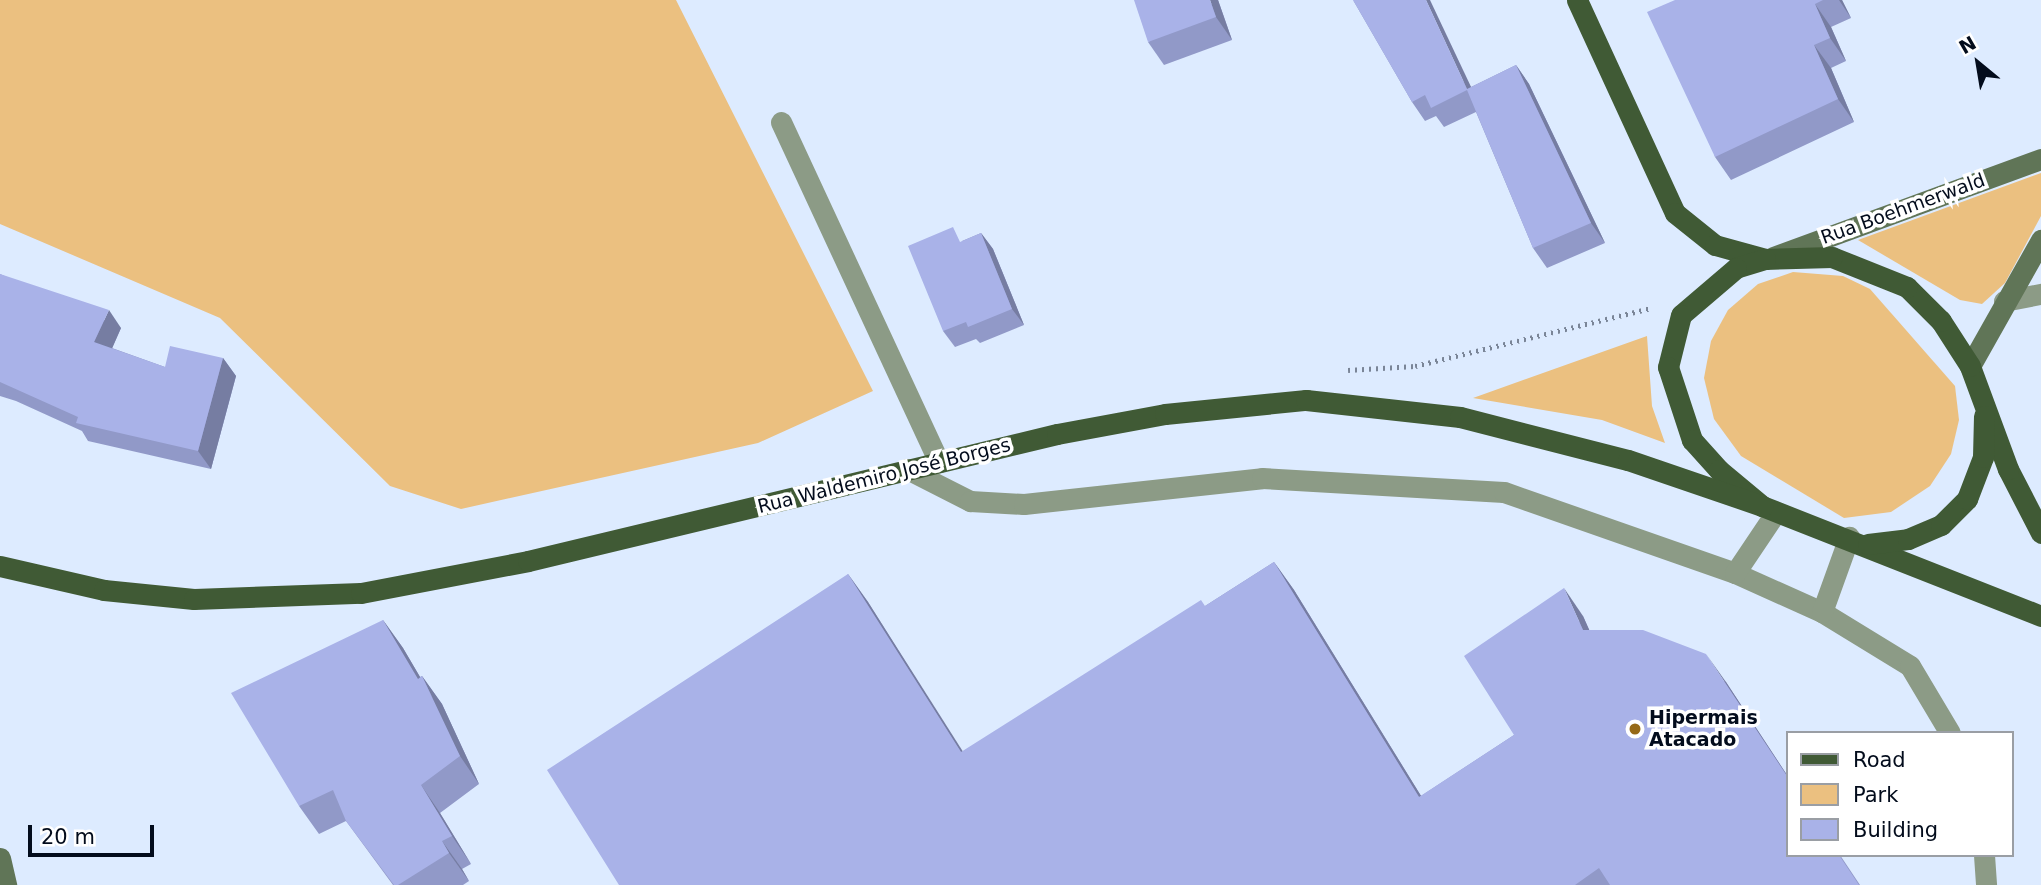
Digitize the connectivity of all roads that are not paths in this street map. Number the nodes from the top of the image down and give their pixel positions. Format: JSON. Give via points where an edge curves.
{"nodes":[{"id":1,"x":1577,"y":0,"type":"edge"},
{"id":2,"x":781,"y":122,"type":"dead end"},
{"id":3,"x":2041,"y":159,"type":"edge"},
{"id":4,"x":2041,"y":240,"type":"edge"},
{"id":5,"x":1765,"y":260,"type":"junction"},
{"id":6,"x":2041,"y":294,"type":"edge"},
{"id":7,"x":2004,"y":301,"type":"junction"},
{"id":8,"x":1970,"y":366,"type":"junction"},
{"id":9,"x":1984,"y":403,"type":"junction"},
{"id":10,"x":939,"y":462,"type":"junction"},
{"id":11,"x":907,"y":469,"type":"junction"},
{"id":12,"x":1769,"y":509,"type":"junction"},
{"id":13,"x":2041,"y":533,"type":"edge"},
{"id":14,"x":1858,"y":541,"type":"junction"},
{"id":15,"x":0,"y":566,"type":"edge"},
{"id":16,"x":1735,"y":573,"type":"junction"},
{"id":17,"x":1822,"y":612,"type":"junction"},
{"id":18,"x":2041,"y":616,"type":"edge"},
{"id":19,"x":1949,"y":731,"type":"edge"},
{"id":20,"x":1984,"y":857,"type":"edge"},
{"id":21,"x":0,"y":859,"type":"edge"},
{"id":22,"x":6,"y":885,"type":"edge"},
{"id":23,"x":1986,"y":885,"type":"edge"}],
"edges":[{"from":1,"to":5,"type":"main road","via":[[1675,213],[1715,245]]},
{"from":2,"to":10,"type":"street"},
{"from":3,"to":5,"type":"main road","name":"Rua Boehmerwald"},
{"from":4,"to":7,"type":"main road"},
{"from":5,"to":8,"type":"main road","via":[[1832,257],[1908,287],[1941,321]]},
{"from":5,"to":12,"type":"main road","via":[[1736,268],[1693,300],[1673,335],[1668,367],[1678,409],[1692,440]]},
{"from":6,"to":7,"type":"street"},
{"from":7,"to":8,"type":"main road"},
{"from":8,"to":9,"type":"main road"},
{"from":9,"to":13,"type":"main road"},
{"from":9,"to":14,"type":"main road","via":[[1983,457],[1967,499],[1941,525],[1908,539]]},
{"from":10,"to":11,"type":"main road","name":"Rua Waldemiro José Borges"},
{"from":10,"to":12,"type":"main road","name":"Rua Waldemiro José Borges","via":[[1165,414],[1306,400],[1358,403],[1552,439]]},
{"from":11,"to":15,"type":"main road","name":"Rua Waldemiro José Borges","via":[[528,561],[360,593],[194,599],[104,590]]},
{"from":11,"to":16,"type":"street","via":[[970,501],[1024,504],[1262,478],[1504,492]]},
{"from":12,"to":14,"type":"main road","name":"Rua Waldemiro José Borges"},
{"from":12,"to":16,"type":"street"},
{"from":14,"to":17,"type":"street"},
{"from":14,"to":18,"type":"main road"},
{"from":16,"to":17,"type":"street"},
{"from":17,"to":19,"type":"street","via":[[1910,666]]},
{"from":20,"to":23,"type":"street"},
{"from":21,"to":22,"type":"main road"}]}
